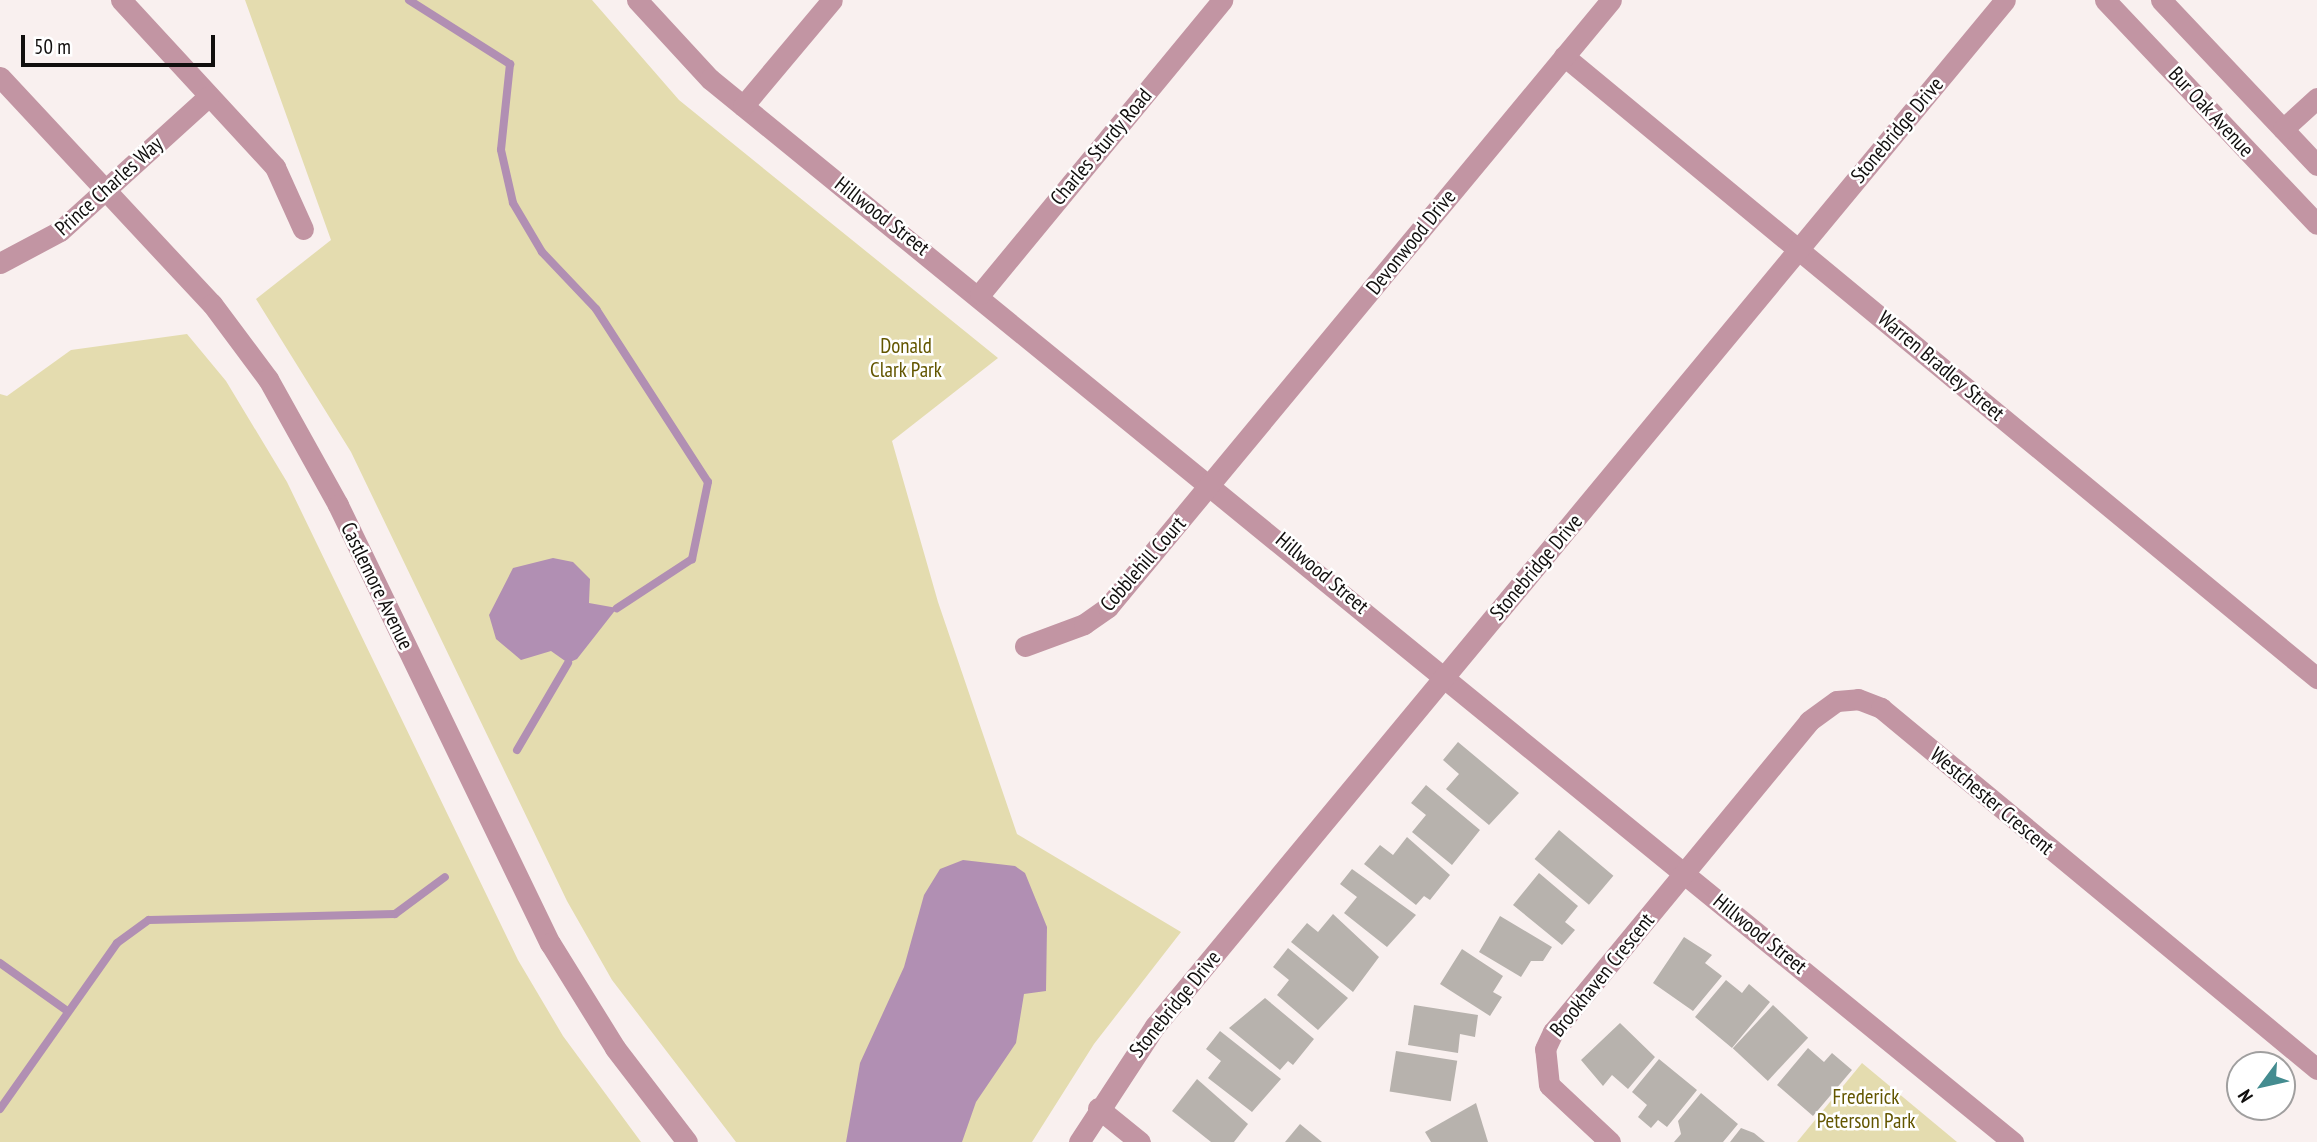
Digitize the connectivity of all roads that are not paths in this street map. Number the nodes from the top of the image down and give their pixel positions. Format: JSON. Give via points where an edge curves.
{"nodes":[{"id":1,"x":121,"y":0,"type":"edge"},
{"id":2,"x":637,"y":0,"type":"edge"},
{"id":3,"x":832,"y":0,"type":"edge"},
{"id":4,"x":1222,"y":0,"type":"edge"},
{"id":5,"x":1611,"y":0,"type":"edge"},
{"id":6,"x":2005,"y":0,"type":"edge"},
{"id":7,"x":2105,"y":0,"type":"edge"},
{"id":8,"x":2161,"y":0,"type":"edge"},
{"id":9,"x":1564,"y":56,"type":"junction"},
{"id":10,"x":0,"y":76,"type":"edge"},
{"id":11,"x":209,"y":96,"type":"junction"},
{"id":12,"x":2317,"y":98,"type":"edge"},
{"id":13,"x":743,"y":106,"type":"junction"},
{"id":14,"x":2283,"y":129,"type":"junction"},
{"id":15,"x":2317,"y":165,"type":"edge"},
{"id":16,"x":105,"y":189,"type":"junction"},
{"id":17,"x":2317,"y":224,"type":"edge"},
{"id":18,"x":303,"y":229,"type":"dead end"},
{"id":19,"x":1799,"y":249,"type":"junction"},
{"id":20,"x":0,"y":263,"type":"edge"},
{"id":21,"x":980,"y":294,"type":"junction"},
{"id":22,"x":1212,"y":484,"type":"junction"},
{"id":23,"x":1025,"y":646,"type":"dead end"},
{"id":24,"x":1446,"y":675,"type":"junction"},
{"id":25,"x":2317,"y":678,"type":"edge"},
{"id":26,"x":1685,"y":873,"type":"junction"},
{"id":27,"x":2317,"y":1069,"type":"edge"},
{"id":28,"x":1098,"y":1108,"type":"junction"},
{"id":29,"x":687,"y":1142,"type":"edge"},
{"id":30,"x":1079,"y":1142,"type":"edge"},
{"id":31,"x":1140,"y":1142,"type":"edge"},
{"id":32,"x":1610,"y":1142,"type":"edge"},
{"id":33,"x":2013,"y":1142,"type":"edge"}],
"edges":[{"from":1,"to":11,"type":"street"},
{"from":2,"to":13,"type":"street","name":"Hillwood Street","via":[[675,46]]},
{"from":3,"to":13,"type":"street"},
{"from":4,"to":21,"type":"street","name":"Charles Sturdy Road"},
{"from":5,"to":9,"type":"street","name":"Devonwood Drive"},
{"from":6,"to":19,"type":"street","name":"Stonebridge Drive"},
{"from":7,"to":17,"type":"street","name":"Bur Oak Avenue"},
{"from":8,"to":14,"type":"street","name":"Bur Oak Avenue"},
{"from":9,"to":19,"type":"street","name":"Warren Bradley Street"},
{"from":9,"to":22,"type":"street","name":"Devonwood Drive"},
{"from":10,"to":16,"type":"street","name":"Castlemore Avenue"},
{"from":11,"to":16,"type":"street","name":"Prince Charles Way"},
{"from":11,"to":18,"type":"street","via":[[275,167]]},
{"from":12,"to":14,"type":"street"},
{"from":13,"to":21,"type":"street","name":"Hillwood Street"},
{"from":14,"to":15,"type":"street","name":"Bur Oak Avenue"},
{"from":16,"to":20,"type":"street","name":"Prince Charles Way","via":[[53,236]]},
{"from":16,"to":29,"type":"street","name":"Castlemore Avenue","via":[[212,304],[273,387],[338,505],[550,943],[615,1048]]},
{"from":19,"to":24,"type":"street","name":"Stonebridge Drive"},
{"from":19,"to":25,"type":"street","name":"Warren Bradley Street"},
{"from":21,"to":22,"type":"street","name":"Hillwood Street"},
{"from":22,"to":23,"type":"street","name":"Cobblehill Court","via":[[1108,607],[1084,624]]},
{"from":22,"to":24,"type":"street","name":"Hillwood Street"},
{"from":24,"to":26,"type":"street","name":"Hillwood Street"},
{"from":24,"to":28,"type":"street","name":"Stonebridge Drive","via":[[1155,1026]]},
{"from":26,"to":27,"type":"street","name":"Westchester Crescent","via":[[1809,722],[1838,701],[1858,699],[1881,708]]},
{"from":26,"to":32,"type":"street","name":"Brookhaven Crescent","via":[[1545,1049],[1549,1085]]},
{"from":26,"to":33,"type":"street","name":"Hillwood Street"},
{"from":28,"to":30,"type":"street","name":"Stonebridge Drive"},
{"from":28,"to":31,"type":"street"}]}
